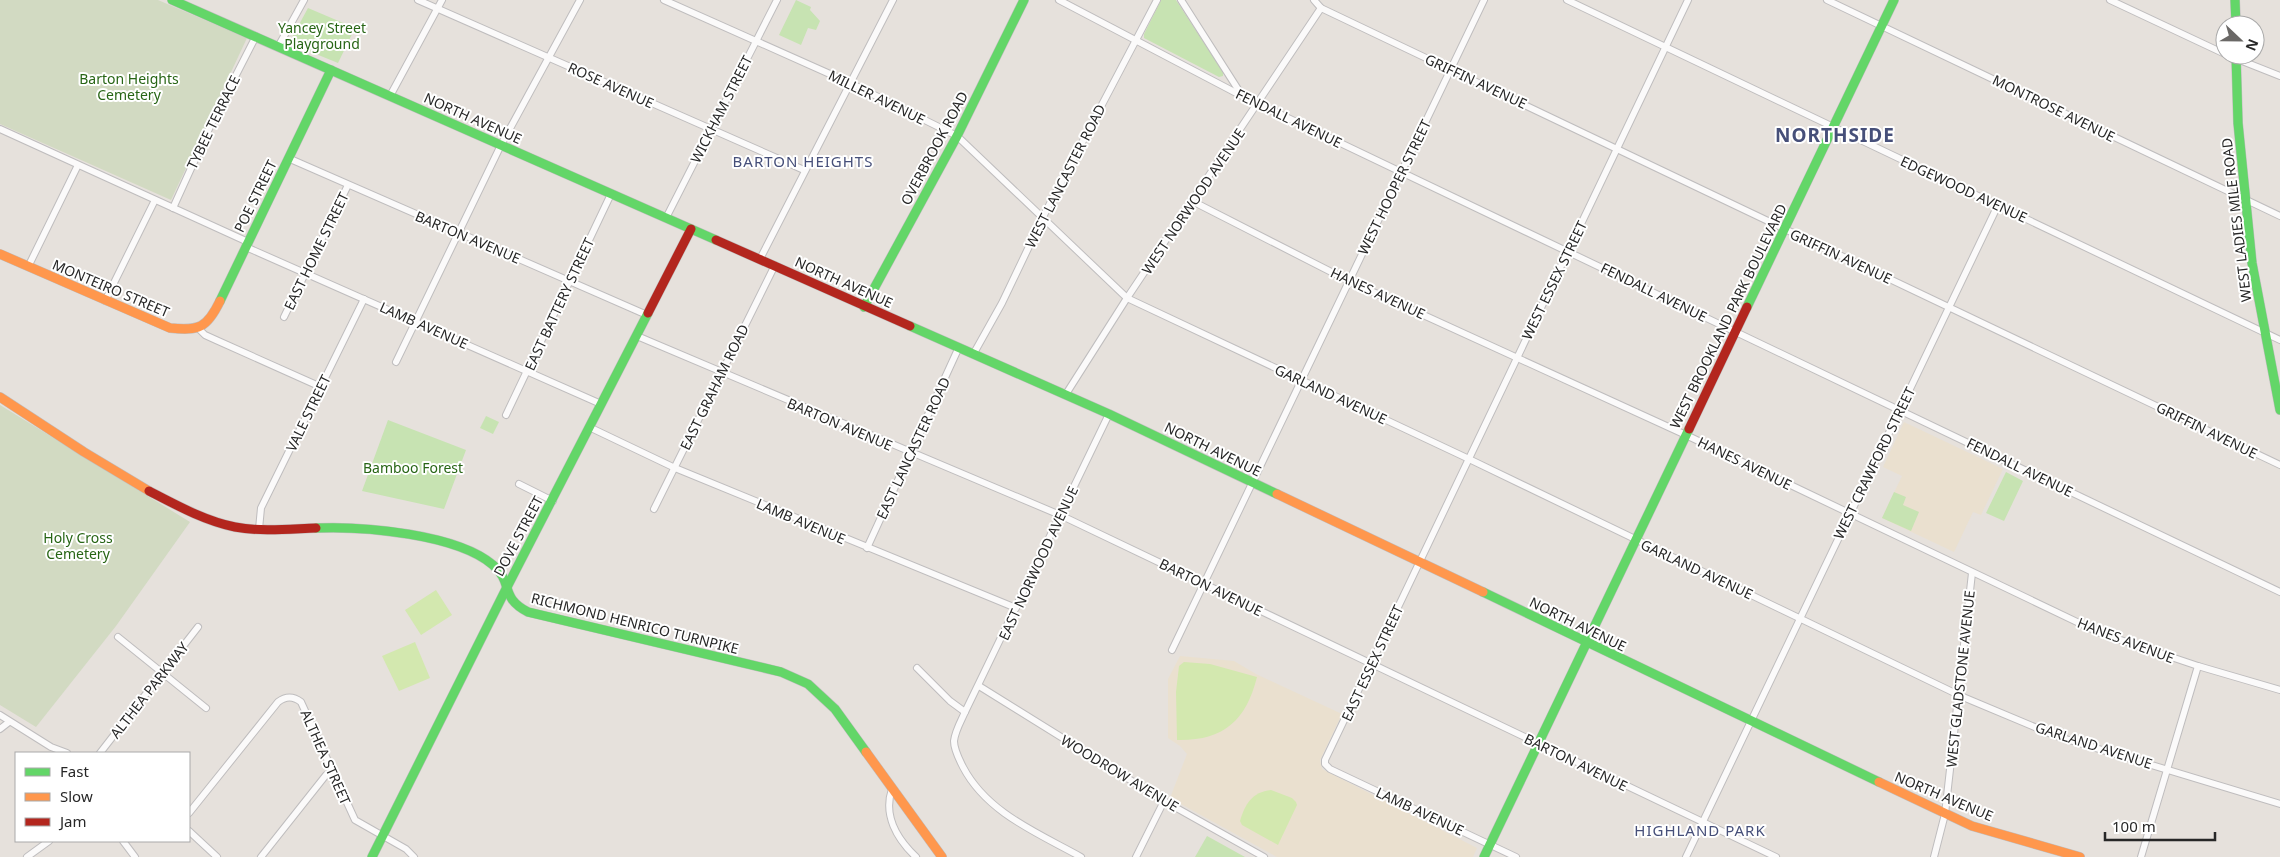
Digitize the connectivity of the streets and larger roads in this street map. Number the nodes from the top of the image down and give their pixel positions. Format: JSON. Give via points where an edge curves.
{"nodes":[{"id":1,"x":172,"y":0,"type":"edge"},
{"id":2,"x":304,"y":0,"type":"edge"},
{"id":3,"x":418,"y":0,"type":"edge"},
{"id":4,"x":442,"y":0,"type":"edge"},
{"id":5,"x":580,"y":0,"type":"edge"},
{"id":6,"x":664,"y":0,"type":"edge"},
{"id":7,"x":777,"y":0,"type":"edge"},
{"id":8,"x":893,"y":0,"type":"edge"},
{"id":9,"x":1024,"y":0,"type":"edge"},
{"id":10,"x":1059,"y":0,"type":"edge"},
{"id":11,"x":1156,"y":0,"type":"edge"},
{"id":12,"x":1181,"y":0,"type":"edge"},
{"id":13,"x":1314,"y":0,"type":"edge"},
{"id":14,"x":1484,"y":0,"type":"edge"},
{"id":15,"x":1567,"y":0,"type":"edge"},
{"id":16,"x":1688,"y":0,"type":"edge"},
{"id":17,"x":1827,"y":0,"type":"edge"},
{"id":18,"x":1894,"y":0,"type":"edge"},
{"id":19,"x":2110,"y":0,"type":"edge"},
{"id":20,"x":2235,"y":0,"type":"edge"},
{"id":21,"x":437,"y":8,"type":"junction"},
{"id":22,"x":1321,"y":8,"type":"junction"},
{"id":23,"x":2236,"y":15,"type":"edge"},
{"id":24,"x":1881,"y":26,"type":"junction"},
{"id":25,"x":256,"y":36,"type":"junction"},
{"id":26,"x":1136,"y":40,"type":"junction"},
{"id":27,"x":756,"y":41,"type":"junction"},
{"id":28,"x":278,"y":47,"type":"junction"},
{"id":29,"x":1666,"y":47,"type":"junction"},
{"id":30,"x":2215,"y":50,"type":"edge"},
{"id":31,"x":549,"y":57,"type":"junction"},
{"id":32,"x":2236,"y":65,"type":"edge"},
{"id":33,"x":2255,"y":65,"type":"edge"},
{"id":34,"x":1451,"y":69,"type":"junction"},
{"id":35,"x":331,"y":70,"type":"junction"},
{"id":36,"x":2280,"y":76,"type":"edge"},
{"id":37,"x":850,"y":82,"type":"junction"},
{"id":38,"x":390,"y":96,"type":"junction"},
{"id":39,"x":1242,"y":96,"type":"junction"},
{"id":40,"x":1258,"y":103,"type":"junction"},
{"id":41,"x":1833,"y":127,"type":"junction"},
{"id":42,"x":0,"y":129,"type":"edge"},
{"id":43,"x":711,"y":130,"type":"junction"},
{"id":44,"x":956,"y":136,"type":"junction"},
{"id":45,"x":501,"y":145,"type":"junction"},
{"id":46,"x":1617,"y":148,"type":"junction"},
{"id":47,"x":288,"y":158,"type":"junction"},
{"id":48,"x":78,"y":165,"type":"junction"},
{"id":49,"x":804,"y":170,"type":"junction"},
{"id":50,"x":1402,"y":172,"type":"junction"},
{"id":51,"x":348,"y":185,"type":"junction"},
{"id":52,"x":612,"y":194,"type":"junction"},
{"id":53,"x":155,"y":200,"type":"junction"},
{"id":54,"x":2244,"y":200,"type":"junction"},
{"id":55,"x":1192,"y":201,"type":"junction"},
{"id":56,"x":1998,"y":205,"type":"junction"},
{"id":57,"x":173,"y":208,"type":"junction"},
{"id":58,"x":2280,"y":216,"type":"edge"},
{"id":59,"x":1043,"y":217,"type":"junction"},
{"id":60,"x":666,"y":218,"type":"junction"},
{"id":61,"x":1784,"y":228,"type":"junction"},
{"id":62,"x":691,"y":229,"type":"junction"},
{"id":63,"x":459,"y":233,"type":"junction"},
{"id":64,"x":247,"y":245,"type":"junction"},
{"id":65,"x":1568,"y":251,"type":"junction"},
{"id":66,"x":0,"y":254,"type":"edge"},
{"id":67,"x":760,"y":259,"type":"junction"},
{"id":68,"x":775,"y":265,"type":"junction"},
{"id":69,"x":28,"y":268,"type":"junction"},
{"id":70,"x":306,"y":273,"type":"junction"},
{"id":71,"x":570,"y":281,"type":"junction"},
{"id":72,"x":1349,"y":281,"type":"junction"},
{"id":73,"x":1128,"y":298,"type":"junction"},
{"id":74,"x":364,"y":299,"type":"junction"},
{"id":75,"x":105,"y":301,"type":"junction"},
{"id":76,"x":864,"y":307,"type":"junction"},
{"id":77,"x":1950,"y":307,"type":"junction"},
{"id":78,"x":647,"y":315,"type":"junction"},
{"id":79,"x":284,"y":317,"type":"dead end"},
{"id":80,"x":416,"y":322,"type":"junction"},
{"id":81,"x":198,"y":328,"type":"junction"},
{"id":82,"x":1735,"y":331,"type":"junction"},
{"id":83,"x":2265,"y":333,"type":"junction"},
{"id":84,"x":637,"y":336,"type":"junction"},
{"id":85,"x":2280,"y":340,"type":"edge"},
{"id":86,"x":959,"y":346,"type":"junction"},
{"id":87,"x":974,"y":353,"type":"junction"},
{"id":88,"x":1517,"y":358,"type":"junction"},
{"id":89,"x":396,"y":362,"type":"dead end"},
{"id":90,"x":527,"y":371,"type":"junction"},
{"id":91,"x":720,"y":373,"type":"junction"},
{"id":92,"x":1302,"y":380,"type":"junction"},
{"id":93,"x":321,"y":387,"type":"junction"},
{"id":94,"x":1066,"y":394,"type":"junction"},
{"id":95,"x":0,"y":396,"type":"edge"},
{"id":96,"x":602,"y":404,"type":"junction"},
{"id":97,"x":1901,"y":410,"type":"junction"},
{"id":98,"x":2280,"y":410,"type":"edge"},
{"id":99,"x":1109,"y":414,"type":"junction"},
{"id":100,"x":506,"y":415,"type":"dead end"},
{"id":101,"x":590,"y":427,"type":"junction"},
{"id":102,"x":1686,"y":435,"type":"junction"},
{"id":103,"x":912,"y":454,"type":"junction"},
{"id":104,"x":1469,"y":458,"type":"junction"},
{"id":105,"x":2280,"y":465,"type":"edge"},
{"id":106,"x":675,"y":468,"type":"junction"},
{"id":107,"x":1253,"y":483,"type":"junction"},
{"id":108,"x":519,"y":484,"type":"dead end"},
{"id":109,"x":552,"y":501,"type":"junction"},
{"id":110,"x":654,"y":509,"type":"dead end"},
{"id":111,"x":1850,"y":513,"type":"junction"},
{"id":112,"x":1060,"y":515,"type":"junction"},
{"id":113,"x":259,"y":529,"type":"junction"},
{"id":114,"x":1636,"y":540,"type":"junction"},
{"id":115,"x":867,"y":548,"type":"junction"},
{"id":116,"x":1421,"y":561,"type":"junction"},
{"id":117,"x":1972,"y":573,"type":"junction"},
{"id":118,"x":1204,"y":583,"type":"junction"},
{"id":119,"x":506,"y":589,"type":"junction"},
{"id":120,"x":2280,"y":592,"type":"edge"},
{"id":121,"x":1016,"y":608,"type":"junction"},
{"id":122,"x":1801,"y":618,"type":"junction"},
{"id":123,"x":198,"y":627,"type":"dead end"},
{"id":124,"x":118,"y":637,"type":"dead end"},
{"id":125,"x":1587,"y":644,"type":"junction"},
{"id":126,"x":1172,"y":650,"type":"dead end"},
{"id":127,"x":1372,"y":664,"type":"junction"},
{"id":128,"x":2198,"y":666,"type":"junction"},
{"id":129,"x":917,"y":668,"type":"dead end"},
{"id":130,"x":162,"y":672,"type":"junction"},
{"id":131,"x":979,"y":686,"type":"junction"},
{"id":132,"x":2280,"y":690,"type":"edge"},
{"id":133,"x":1958,"y":694,"type":"junction"},
{"id":134,"x":206,"y":708,"type":"dead end"},
{"id":135,"x":965,"y":712,"type":"junction"},
{"id":136,"x":0,"y":715,"type":"edge"},
{"id":137,"x":9,"y":722,"type":"junction"},
{"id":138,"x":1751,"y":722,"type":"junction"},
{"id":139,"x":0,"y":728,"type":"edge"},
{"id":140,"x":1539,"y":743,"type":"junction"},
{"id":141,"x":51,"y":747,"type":"junction"},
{"id":142,"x":55,"y":752,"type":"edge"},
{"id":143,"x":64,"y":752,"type":"edge"},
{"id":144,"x":101,"y":752,"type":"edge"},
{"id":145,"x":1325,"y":764,"type":"joint"},
{"id":146,"x":2168,"y":769,"type":"junction"},
{"id":147,"x":332,"y":772,"type":"junction"},
{"id":148,"x":892,"y":789,"type":"junction"},
{"id":149,"x":1164,"y":801,"type":"junction"},
{"id":150,"x":2280,"y":804,"type":"edge"},
{"id":151,"x":190,"y":812,"type":"edge"},
{"id":152,"x":1945,"y":814,"type":"junction"},
{"id":153,"x":1703,"y":822,"type":"junction"},
{"id":154,"x":190,"y":832,"type":"edge"},
{"id":155,"x":382,"y":837,"type":"junction"},
{"id":156,"x":48,"y":842,"type":"edge"},
{"id":157,"x":124,"y":842,"type":"edge"},
{"id":158,"x":1490,"y":845,"type":"junction"},
{"id":159,"x":914,"y":856,"type":"edge"},
{"id":160,"x":27,"y":857,"type":"edge"},
{"id":161,"x":135,"y":857,"type":"edge"},
{"id":162,"x":218,"y":857,"type":"edge"},
{"id":163,"x":261,"y":857,"type":"edge"},
{"id":164,"x":372,"y":857,"type":"edge"},
{"id":165,"x":414,"y":857,"type":"edge"},
{"id":166,"x":942,"y":857,"type":"edge"},
{"id":167,"x":1081,"y":857,"type":"edge"},
{"id":168,"x":1136,"y":857,"type":"edge"},
{"id":169,"x":1264,"y":857,"type":"edge"},
{"id":170,"x":1484,"y":857,"type":"edge"},
{"id":171,"x":1516,"y":857,"type":"edge"},
{"id":172,"x":1686,"y":857,"type":"edge"},
{"id":173,"x":1776,"y":857,"type":"edge"},
{"id":174,"x":1934,"y":857,"type":"edge"},
{"id":175,"x":2080,"y":857,"type":"edge"},
{"id":176,"x":2141,"y":857,"type":"edge"}],
"edges":[{"from":1,"to":25,"type":"street","name":"NORTH AVENUE"},
{"from":2,"to":28,"type":"street"},
{"from":3,"to":21,"type":"street","name":"ROSE AVENUE"},
{"from":4,"to":21,"type":"street"},
{"from":5,"to":31,"type":"street"},
{"from":6,"to":27,"type":"street","name":"MILLER AVENUE"},
{"from":7,"to":27,"type":"street","name":"WICKHAM STREET"},
{"from":8,"to":37,"type":"street"},
{"from":9,"to":44,"type":"street","name":"OVERBROOK ROAD"},
{"from":10,"to":26,"type":"street","name":"FENDALL AVENUE"},
{"from":11,"to":26,"type":"street","name":"WEST LANCASTER ROAD"},
{"from":12,"to":39,"type":"street"},
{"from":13,"to":22,"type":"street"},
{"from":14,"to":34,"type":"street","name":"WEST HOOPER STREET"},
{"from":15,"to":29,"type":"street","name":"EDGEWOOD AVENUE"},
{"from":16,"to":29,"type":"street","name":"WEST ESSEX STREET"},
{"from":17,"to":24,"type":"street","name":"MONTROSE AVENUE"},
{"from":18,"to":24,"type":"street","name":"WEST BROOKLAND PARK BOULEVARD"},
{"from":19,"to":30,"type":"street"},
{"from":20,"to":23,"type":"street"},
{"from":21,"to":31,"type":"street","name":"ROSE AVENUE"},
{"from":21,"to":38,"type":"street"},
{"from":22,"to":34,"type":"street","name":"GRIFFIN AVENUE"},
{"from":22,"to":40,"type":"street","name":"WEST NORWOOD AVENUE"},
{"from":24,"to":41,"type":"street","name":"WEST BROOKLAND PARK BOULEVARD"},
{"from":24,"to":54,"type":"street","name":"MONTROSE AVENUE"},
{"from":25,"to":28,"type":"street","name":"NORTH AVENUE"},
{"from":25,"to":57,"type":"street","name":"TYBEE TERRACE"},
{"from":26,"to":39,"type":"street","name":"FENDALL AVENUE"},
{"from":26,"to":59,"type":"street","name":"WEST LANCASTER ROAD"},
{"from":27,"to":37,"type":"street","name":"MILLER AVENUE"},
{"from":27,"to":43,"type":"street","name":"WICKHAM STREET"},
{"from":28,"to":35,"type":"street","name":"NORTH AVENUE"},
{"from":29,"to":41,"type":"street","name":"EDGEWOOD AVENUE"},
{"from":29,"to":46,"type":"street","name":"WEST ESSEX STREET"},
{"from":31,"to":43,"type":"street","name":"ROSE AVENUE"},
{"from":31,"to":45,"type":"street"},
{"from":32,"to":54,"type":"street","name":"WEST LADIES MILE ROAD"},
{"from":33,"to":36,"type":"street"},
{"from":34,"to":46,"type":"street","name":"GRIFFIN AVENUE"},
{"from":34,"to":50,"type":"street","name":"WEST HOOPER STREET"},
{"from":35,"to":38,"type":"street","name":"NORTH AVENUE"},
{"from":35,"to":47,"type":"street","name":"POE STREET"},
{"from":37,"to":44,"type":"street","name":"MILLER AVENUE"},
{"from":37,"to":49,"type":"street"},
{"from":38,"to":45,"type":"street","name":"NORTH AVENUE"},
{"from":39,"to":40,"type":"street","name":"FENDALL AVENUE"},
{"from":40,"to":50,"type":"street","name":"FENDALL AVENUE"},
{"from":40,"to":55,"type":"street","name":"WEST NORWOOD AVENUE"},
{"from":41,"to":56,"type":"street","name":"EDGEWOOD AVENUE"},
{"from":41,"to":61,"type":"street","name":"WEST BROOKLAND PARK BOULEVARD"},
{"from":42,"to":48,"type":"street","name":"LAMB AVENUE"},
{"from":43,"to":49,"type":"street","name":"ROSE AVENUE"},
{"from":43,"to":60,"type":"street","name":"WICKHAM STREET"},
{"from":44,"to":59,"type":"street","name":"MILLER AVENUE"},
{"from":44,"to":76,"type":"street","name":"OVERBROOK ROAD"},
{"from":45,"to":52,"type":"street","name":"NORTH AVENUE"},
{"from":45,"to":63,"type":"street"},
{"from":46,"to":61,"type":"street","name":"GRIFFIN AVENUE"},
{"from":46,"to":65,"type":"street","name":"WEST ESSEX STREET"},
{"from":47,"to":51,"type":"street","name":"BARTON AVENUE"},
{"from":47,"to":64,"type":"street","name":"POE STREET"},
{"from":48,"to":53,"type":"street","name":"LAMB AVENUE"},
{"from":48,"to":69,"type":"street"},
{"from":49,"to":67,"type":"street"},
{"from":50,"to":65,"type":"street","name":"FENDALL AVENUE"},
{"from":50,"to":72,"type":"street","name":"WEST HOOPER STREET"},
{"from":51,"to":63,"type":"street","name":"BARTON AVENUE"},
{"from":51,"to":70,"type":"street","name":"EAST HOME STREET"},
{"from":52,"to":60,"type":"street","name":"NORTH AVENUE"},
{"from":52,"to":71,"type":"street","name":"EAST BATTERY STREET"},
{"from":53,"to":57,"type":"street","name":"LAMB AVENUE"},
{"from":53,"to":75,"type":"street"},
{"from":54,"to":58,"type":"street","name":"MONTROSE AVENUE"},
{"from":54,"to":83,"type":"street","name":"WEST LADIES MILE ROAD"},
{"from":55,"to":72,"type":"street","name":"HANES AVENUE"},
{"from":55,"to":73,"type":"street","name":"WEST NORWOOD AVENUE"},
{"from":56,"to":77,"type":"street","name":"WEST CRAWFORD STREET"},
{"from":56,"to":83,"type":"street","name":"EDGEWOOD AVENUE"},
{"from":57,"to":64,"type":"street","name":"LAMB AVENUE"},
{"from":59,"to":73,"type":"street","name":"MILLER AVENUE"},
{"from":59,"to":87,"type":"street","name":"WEST LANCASTER ROAD"},
{"from":60,"to":62,"type":"street","name":"NORTH AVENUE"},
{"from":61,"to":77,"type":"street","name":"GRIFFIN AVENUE"},
{"from":61,"to":82,"type":"street","name":"WEST BROOKLAND PARK BOULEVARD"},
{"from":62,"to":67,"type":"street","name":"NORTH AVENUE"},
{"from":62,"to":78,"type":"street","name":"DOVE STREET"},
{"from":63,"to":71,"type":"street","name":"BARTON AVENUE"},
{"from":63,"to":80,"type":"street"},
{"from":64,"to":70,"type":"street","name":"LAMB AVENUE"},
{"from":64,"to":81,"type":"street","name":"POE STREET","via":[[210,320]]},
{"from":65,"to":82,"type":"street","name":"FENDALL AVENUE"},
{"from":65,"to":88,"type":"street","name":"WEST ESSEX STREET"},
{"from":66,"to":69,"type":"street","name":"MONTEIRO STREET"},
{"from":67,"to":68,"type":"street","name":"NORTH AVENUE"},
{"from":68,"to":76,"type":"street","name":"NORTH AVENUE"},
{"from":68,"to":91,"type":"street","name":"EAST GRAHAM ROAD"},
{"from":69,"to":75,"type":"street","name":"MONTEIRO STREET"},
{"from":70,"to":74,"type":"street","name":"LAMB AVENUE"},
{"from":70,"to":79,"type":"street","name":"EAST HOME STREET"},
{"from":71,"to":78,"type":"street","name":"BARTON AVENUE"},
{"from":71,"to":90,"type":"street","name":"EAST BATTERY STREET"},
{"from":72,"to":88,"type":"street","name":"HANES AVENUE"},
{"from":72,"to":92,"type":"street","name":"WEST HOOPER STREET"},
{"from":73,"to":92,"type":"street","name":"GARLAND AVENUE"},
{"from":73,"to":94,"type":"street","name":"WEST NORWOOD AVENUE"},
{"from":74,"to":80,"type":"street","name":"LAMB AVENUE"},
{"from":74,"to":93,"type":"street","name":"VALE STREET"},
{"from":75,"to":81,"type":"street","name":"MONTEIRO STREET","via":[[170,328]]},
{"from":76,"to":86,"type":"street","name":"NORTH AVENUE"},
{"from":77,"to":97,"type":"street","name":"WEST CRAWFORD STREET"},
{"from":77,"to":105,"type":"street","name":"GRIFFIN AVENUE"},
{"from":78,"to":84,"type":"street","name":"DOVE STREET"},
{"from":80,"to":89,"type":"street"},
{"from":80,"to":90,"type":"street","name":"LAMB AVENUE"},
{"from":81,"to":93,"type":"street","via":[[205,335]]},
{"from":82,"to":97,"type":"street","name":"FENDALL AVENUE"},
{"from":82,"to":102,"type":"street","name":"WEST BROOKLAND PARK BOULEVARD"},
{"from":83,"to":85,"type":"street","name":"EDGEWOOD AVENUE"},
{"from":83,"to":98,"type":"street","name":"WEST LADIES MILE ROAD"},
{"from":84,"to":91,"type":"street","name":"BARTON AVENUE"},
{"from":84,"to":96,"type":"street","name":"DOVE STREET"},
{"from":86,"to":87,"type":"street","name":"NORTH AVENUE"},
{"from":86,"to":103,"type":"street","name":"EAST LANCASTER ROAD"},
{"from":87,"to":94,"type":"street","name":"NORTH AVENUE"},
{"from":88,"to":102,"type":"street","name":"HANES AVENUE"},
{"from":88,"to":104,"type":"street","name":"WEST ESSEX STREET"},
{"from":90,"to":96,"type":"street","name":"LAMB AVENUE"},
{"from":90,"to":100,"type":"street","name":"EAST BATTERY STREET"},
{"from":91,"to":103,"type":"street","name":"BARTON AVENUE"},
{"from":91,"to":106,"type":"street","name":"EAST GRAHAM ROAD"},
{"from":92,"to":104,"type":"street","name":"GARLAND AVENUE"},
{"from":92,"to":107,"type":"street","name":"WEST HOOPER STREET"},
{"from":93,"to":113,"type":"street","name":"VALE STREET","via":[[261,508]]},
{"from":94,"to":99,"type":"street","name":"NORTH AVENUE"},
{"from":95,"to":113,"type":"street","name":"RICHMOND HENRICO TURNPIKE","via":[[98,462],[148,491],[216,522]]},
{"from":96,"to":101,"type":"street","name":"DOVE STREET"},
{"from":97,"to":111,"type":"street","name":"WEST CRAWFORD STREET"},
{"from":97,"to":120,"type":"street","name":"FENDALL AVENUE"},
{"from":99,"to":107,"type":"street","name":"NORTH AVENUE"},
{"from":99,"to":112,"type":"street","name":"EAST NORWOOD AVENUE"},
{"from":101,"to":106,"type":"street","name":"LAMB AVENUE"},
{"from":101,"to":109,"type":"street","name":"DOVE STREET"},
{"from":102,"to":111,"type":"street","name":"HANES AVENUE"},
{"from":102,"to":114,"type":"street","name":"WEST BROOKLAND PARK BOULEVARD"},
{"from":103,"to":112,"type":"street","name":"BARTON AVENUE"},
{"from":103,"to":115,"type":"street","name":"EAST LANCASTER ROAD"},
{"from":104,"to":114,"type":"street","name":"GARLAND AVENUE"},
{"from":104,"to":116,"type":"street","name":"WEST ESSEX STREET"},
{"from":106,"to":110,"type":"street","name":"EAST GRAHAM ROAD"},
{"from":106,"to":115,"type":"street","name":"LAMB AVENUE"},
{"from":107,"to":116,"type":"street","name":"NORTH AVENUE"},
{"from":107,"to":118,"type":"street","name":"WEST HOOPER STREET"},
{"from":108,"to":109,"type":"street"},
{"from":109,"to":119,"type":"street","name":"DOVE STREET"},
{"from":111,"to":117,"type":"street","name":"HANES AVENUE"},
{"from":111,"to":122,"type":"street","name":"WEST CRAWFORD STREET"},
{"from":112,"to":118,"type":"street","name":"BARTON AVENUE"},
{"from":112,"to":121,"type":"street","name":"EAST NORWOOD AVENUE"},
{"from":113,"to":119,"type":"street","name":"RICHMOND HENRICO TURNPIKE","via":[[354,527],[393,532],[452,546],[471,552],[492,565],[502,575]]},
{"from":114,"to":122,"type":"street","name":"GARLAND AVENUE"},
{"from":114,"to":125,"type":"street","name":"WEST BROOKLAND PARK BOULEVARD"},
{"from":115,"to":121,"type":"street","name":"LAMB AVENUE"},
{"from":116,"to":125,"type":"street","name":"NORTH AVENUE"},
{"from":116,"to":127,"type":"street","name":"EAST ESSEX STREET"},
{"from":117,"to":128,"type":"street","name":"HANES AVENUE","via":[[2100,633]]},
{"from":117,"to":133,"type":"street","name":"WEST GLADSTONE AVENUE"},
{"from":118,"to":126,"type":"street","name":"WEST HOOPER STREET"},
{"from":118,"to":127,"type":"street","name":"BARTON AVENUE"},
{"from":119,"to":148,"type":"street","name":"RICHMOND HENRICO TURNPIKE","via":[[511,603],[535,614],[781,672],[804,681],[835,709]]},
{"from":119,"to":155,"type":"street","name":"DOVE STREET"},
{"from":121,"to":131,"type":"street","name":"EAST NORWOOD AVENUE"},
{"from":122,"to":133,"type":"street","name":"GARLAND AVENUE"},
{"from":122,"to":138,"type":"street","name":"WEST CRAWFORD STREET"},
{"from":123,"to":130,"type":"street","name":"ALTHEA PARKWAY"},
{"from":124,"to":130,"type":"street"},
{"from":125,"to":138,"type":"street","name":"NORTH AVENUE"},
{"from":125,"to":140,"type":"street","name":"WEST BROOKLAND PARK BOULEVARD"},
{"from":127,"to":140,"type":"street","name":"BARTON AVENUE"},
{"from":127,"to":145,"type":"street","name":"EAST ESSEX STREET"},
{"from":128,"to":132,"type":"street","name":"HANES AVENUE"},
{"from":128,"to":146,"type":"street"},
{"from":129,"to":135,"type":"street"},
{"from":130,"to":134,"type":"street"},
{"from":130,"to":144,"type":"street","name":"ALTHEA PARKWAY"},
{"from":131,"to":135,"type":"street","name":"EAST NORWOOD AVENUE"},
{"from":131,"to":149,"type":"street","name":"WOODROW AVENUE"},
{"from":133,"to":146,"type":"street","name":"GARLAND AVENUE","via":[[2056,736]]},
{"from":133,"to":152,"type":"street","name":"WEST GLADSTONE AVENUE"},
{"from":135,"to":167,"type":"street","name":"EAST NORWOOD AVENUE","via":[[956,733],[955,747],[976,788],[1016,820]]},
{"from":136,"to":137,"type":"street"},
{"from":137,"to":139,"type":"street"},
{"from":137,"to":141,"type":"street"},
{"from":138,"to":152,"type":"street","name":"NORTH AVENUE"},
{"from":138,"to":153,"type":"street","name":"WEST CRAWFORD STREET"},
{"from":140,"to":153,"type":"street","name":"BARTON AVENUE"},
{"from":140,"to":158,"type":"street","name":"WEST BROOKLAND PARK BOULEVARD"},
{"from":141,"to":142,"type":"street"},
{"from":141,"to":143,"type":"street"},
{"from":145,"to":158,"type":"street","name":"LAMB AVENUE"},
{"from":146,"to":150,"type":"street","name":"GARLAND AVENUE"},
{"from":146,"to":176,"type":"street"},
{"from":147,"to":151,"type":"street","name":"ALTHEA STREET","via":[[301,702],[289,697],[278,702]]},
{"from":147,"to":155,"type":"street","name":"ALTHEA STREET","via":[[355,820]]},
{"from":147,"to":163,"type":"street"},
{"from":148,"to":159,"type":"street","via":[[888,802],[892,822],[902,843]]},
{"from":148,"to":166,"type":"street","name":"RICHMOND HENRICO TURNPIKE"},
{"from":149,"to":168,"type":"street"},
{"from":149,"to":169,"type":"street","name":"WOODROW AVENUE"},
{"from":152,"to":174,"type":"street","name":"WEST GLADSTONE AVENUE"},
{"from":152,"to":175,"type":"street","name":"NORTH AVENUE","via":[[1972,826]]},
{"from":153,"to":172,"type":"street","name":"WEST CRAWFORD STREET"},
{"from":153,"to":173,"type":"street","name":"BARTON AVENUE"},
{"from":154,"to":162,"type":"street"},
{"from":155,"to":164,"type":"street","name":"DOVE STREET"},
{"from":155,"to":165,"type":"street","name":"ALTHEA STREET","via":[[406,849]]},
{"from":156,"to":160,"type":"street"},
{"from":157,"to":161,"type":"street"},
{"from":158,"to":170,"type":"street","name":"WEST BROOKLAND PARK BOULEVARD"},
{"from":158,"to":171,"type":"street","name":"LAMB AVENUE"}]}
